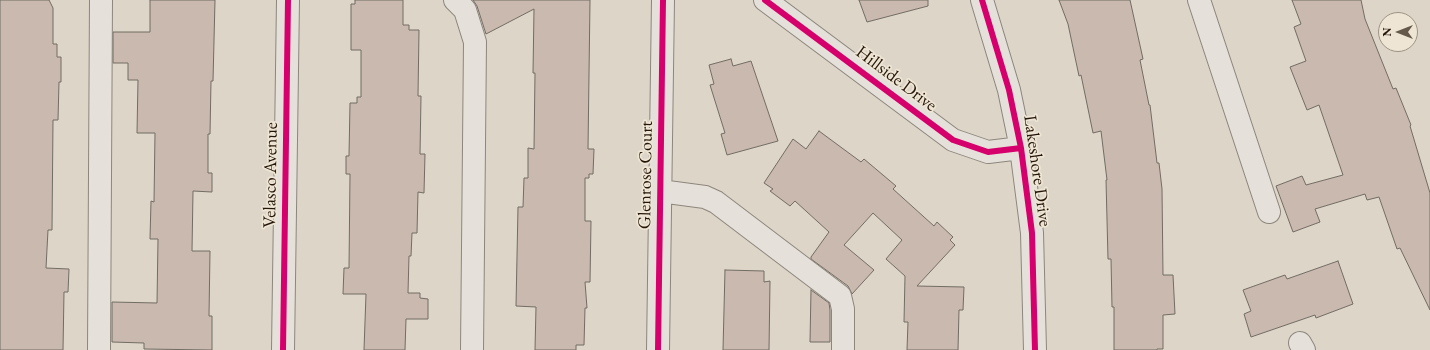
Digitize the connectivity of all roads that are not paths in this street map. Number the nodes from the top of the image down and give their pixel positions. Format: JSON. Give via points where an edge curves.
{"nodes":[{"id":1,"x":101,"y":0,"type":"edge"},
{"id":2,"x":288,"y":0,"type":"edge"},
{"id":3,"x":455,"y":0,"type":"edge"},
{"id":4,"x":663,"y":0,"type":"edge"},
{"id":5,"x":982,"y":0,"type":"edge"},
{"id":6,"x":1199,"y":0,"type":"edge"},
{"id":7,"x":773,"y":3,"type":"edge"},
{"id":8,"x":1021,"y":148,"type":"junction"},
{"id":9,"x":660,"y":191,"type":"junction"},
{"id":10,"x":1269,"y":212,"type":"dead end"},
{"id":11,"x":99,"y":350,"type":"edge"},
{"id":12,"x":283,"y":350,"type":"edge"},
{"id":13,"x":472,"y":350,"type":"edge"},
{"id":14,"x":658,"y":350,"type":"edge"},
{"id":15,"x":843,"y":350,"type":"edge"},
{"id":16,"x":1035,"y":350,"type":"edge"}],
"edges":[{"from":1,"to":11,"type":"street"},
{"from":2,"to":12,"type":"street","name":"Velasco Avenue"},
{"from":3,"to":13,"type":"street","via":[[464,10],[476,42]]},
{"from":4,"to":9,"type":"street","name":"Glenrose Court"},
{"from":5,"to":8,"type":"street","name":"Lakeshore Drive","via":[[1009,90]]},
{"from":6,"to":10,"type":"street"},
{"from":7,"to":8,"type":"street","name":"Hillside Drive","via":[[953,140],[988,152]]},
{"from":8,"to":16,"type":"street","name":"Lakeshore Drive","via":[[1032,233]]},
{"from":9,"to":14,"type":"street","name":"Glenrose Court"},
{"from":9,"to":15,"type":"street","via":[[705,197],[716,202],[840,296],[843,309]]}]}
